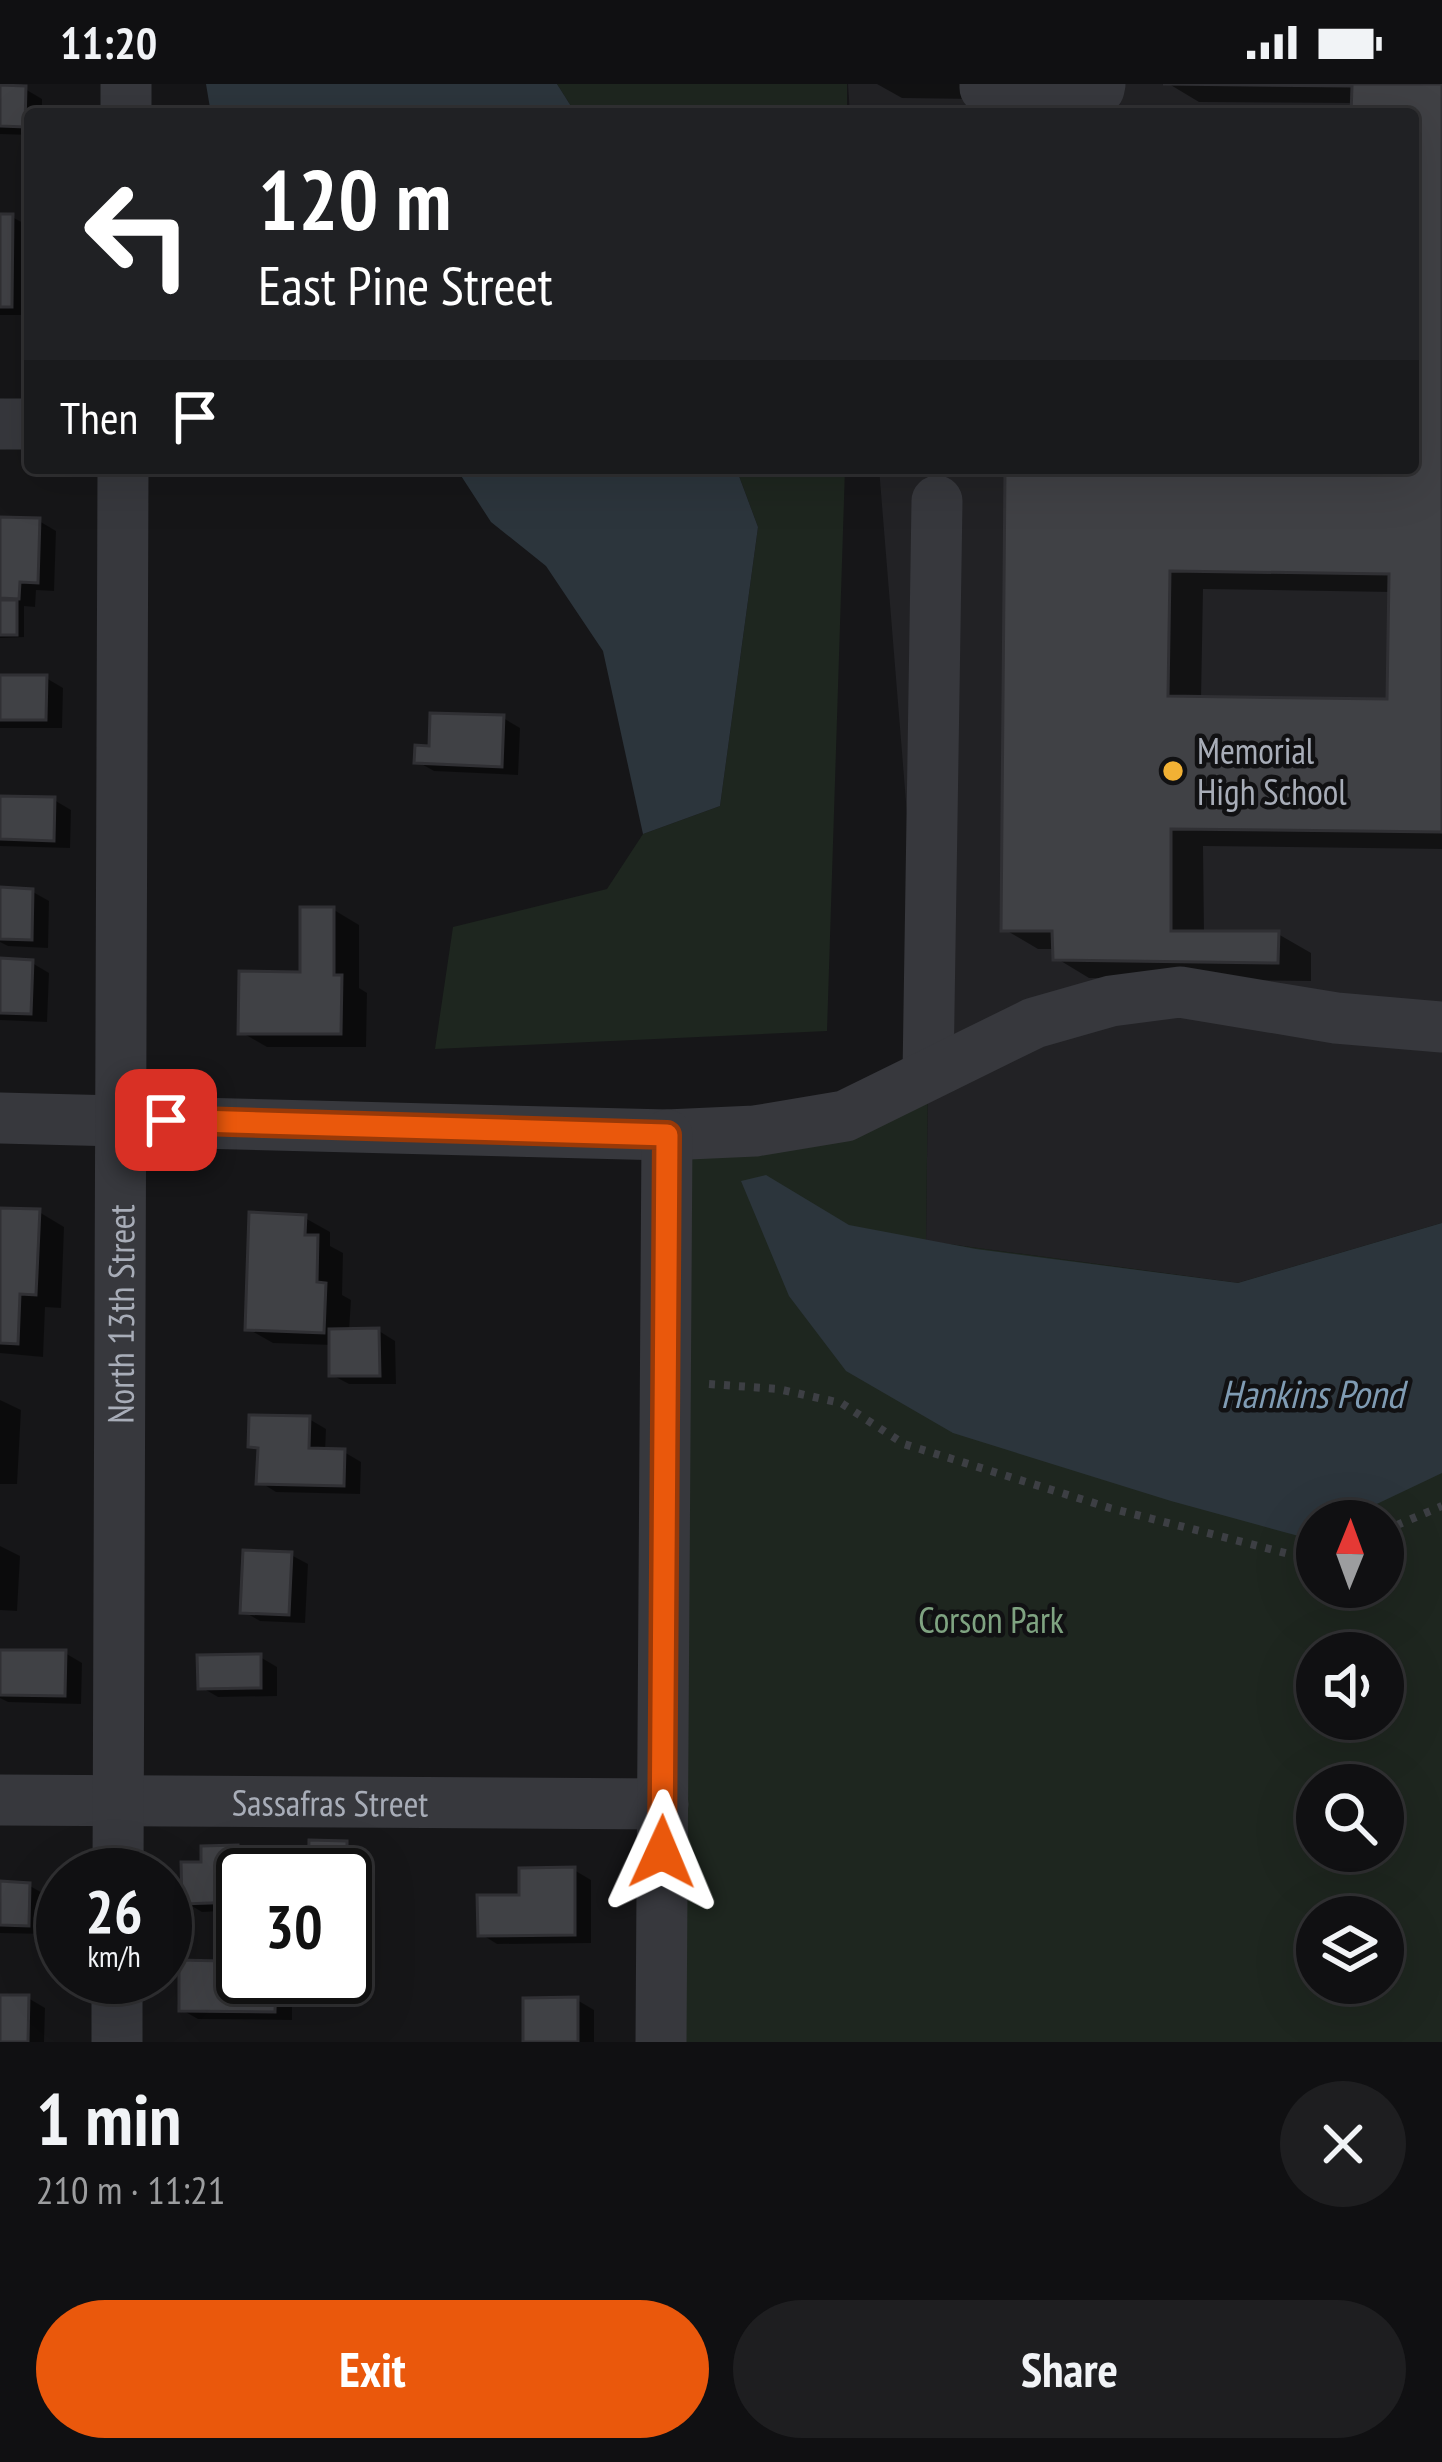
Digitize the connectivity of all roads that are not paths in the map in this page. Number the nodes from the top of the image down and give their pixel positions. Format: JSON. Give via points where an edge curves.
{"nodes":[{"id":1,"x":985,"y":84,"type":"edge"},
{"id":2,"x":1100,"y":84,"type":"edge"},
{"id":3,"x":123,"y":474,"type":"edge"},
{"id":4,"x":937,"y":502,"type":"dead end"},
{"id":5,"x":1442,"y":1027,"type":"edge"},
{"id":6,"x":928,"y":1075,"type":"junction"},
{"id":7,"x":0,"y":1118,"type":"edge"},
{"id":8,"x":120,"y":1119,"type":"junction"},
{"id":9,"x":667,"y":1135,"type":"junction"},
{"id":10,"x":0,"y":1800,"type":"edge"},
{"id":11,"x":118,"y":1801,"type":"junction"},
{"id":12,"x":663,"y":1804,"type":"junction"},
{"id":13,"x":118,"y":1848,"type":"edge"},
{"id":14,"x":117,"y":2004,"type":"edge"},
{"id":15,"x":117,"y":2042,"type":"edge"},
{"id":16,"x":661,"y":2042,"type":"edge"}],
"edges":[{"from":1,"to":2,"type":"street"},
{"from":3,"to":8,"type":"street","name":"North 13th Street"},
{"from":4,"to":6,"type":"street"},
{"from":5,"to":6,"type":"street","via":[[1180,992],[1111,1000],[1034,1023]]},
{"from":6,"to":9,"type":"street","via":[[845,1116]]},
{"from":7,"to":8,"type":"street"},
{"from":8,"to":9,"type":"street"},
{"from":8,"to":11,"type":"street","name":"North 13th Street"},
{"from":9,"to":12,"type":"street"},
{"from":10,"to":11,"type":"street","name":"Sassafras Street"},
{"from":11,"to":12,"type":"street","name":"Sassafras Street"},
{"from":11,"to":13,"type":"street","name":"North 13th Street"},
{"from":12,"to":16,"type":"street"},
{"from":14,"to":15,"type":"street"}]}
